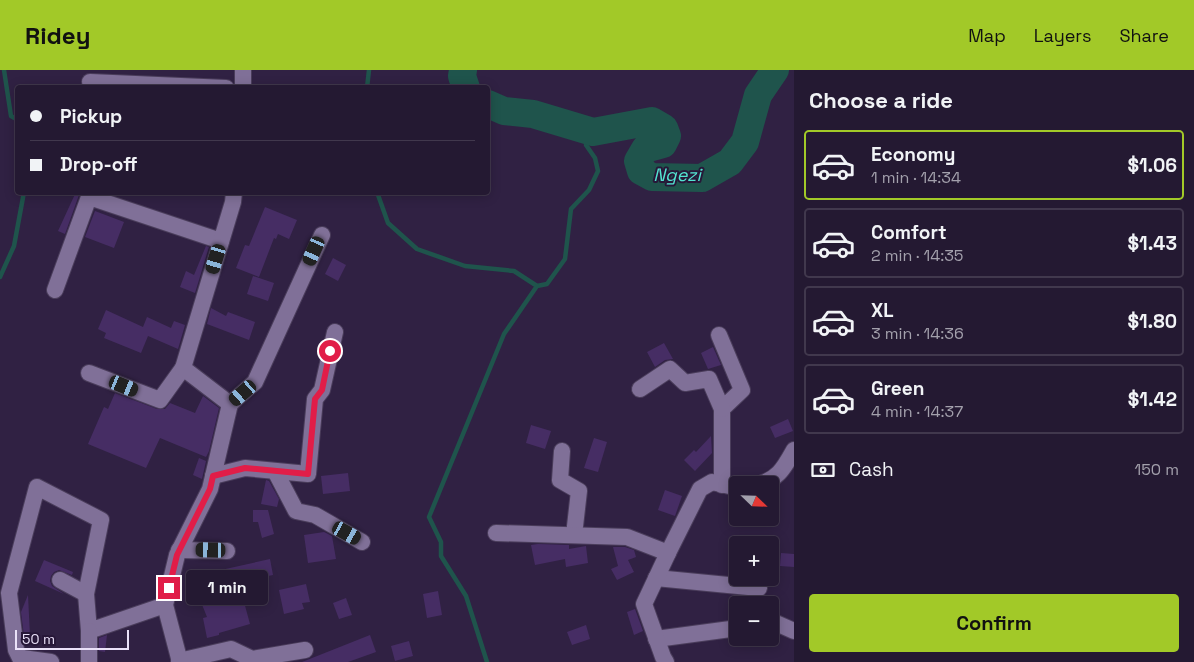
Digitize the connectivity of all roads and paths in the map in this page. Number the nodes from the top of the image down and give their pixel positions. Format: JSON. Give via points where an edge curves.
{"nodes":[{"id":1,"x":242,"y":70,"type":"edge"},
{"id":2,"x":90,"y":82,"type":"dead end"},
{"id":3,"x":158,"y":85,"type":"edge"},
{"id":4,"x":243,"y":85,"type":"edge"},
{"id":5,"x":234,"y":195,"type":"edge"},
{"id":6,"x":322,"y":235,"type":"dead end"},
{"id":7,"x":221,"y":241,"type":"junction"},
{"id":8,"x":56,"y":290,"type":"dead end"},
{"id":9,"x":335,"y":332,"type":"dead end"},
{"id":10,"x":719,"y":335,"type":"dead end"},
{"id":11,"x":183,"y":368,"type":"junction"},
{"id":12,"x":89,"y":373,"type":"dead end"},
{"id":13,"x":640,"y":389,"type":"dead end"},
{"id":14,"x":230,"y":404,"type":"junction"},
{"id":15,"x":722,"y":409,"type":"junction"},
{"id":16,"x":794,"y":450,"type":"edge"},
{"id":17,"x":562,"y":451,"type":"dead end"},
{"id":18,"x":275,"y":471,"type":"junction"},
{"id":19,"x":213,"y":476,"type":"junction"},
{"id":20,"x":729,"y":476,"type":"edge"},
{"id":21,"x":775,"y":476,"type":"edge"},
{"id":22,"x":729,"y":486,"type":"edge"},
{"id":23,"x":496,"y":533,"type":"dead end"},
{"id":24,"x":574,"y":535,"type":"junction"},
{"id":25,"x":362,"y":542,"type":"dead end"},
{"id":26,"x":179,"y":550,"type":"junction"},
{"id":27,"x":227,"y":551,"type":"dead end"},
{"id":28,"x":668,"y":553,"type":"junction"},
{"id":29,"x":656,"y":578,"type":"junction"},
{"id":30,"x":60,"y":580,"type":"dead end"},
{"id":31,"x":759,"y":588,"type":"dead end"},
{"id":32,"x":86,"y":594,"type":"junction"},
{"id":33,"x":165,"y":605,"type":"junction"},
{"id":34,"x":779,"y":624,"type":"edge"},
{"id":35,"x":729,"y":629,"type":"edge"},
{"id":36,"x":89,"y":631,"type":"junction"},
{"id":37,"x":794,"y":631,"type":"edge"},
{"id":38,"x":656,"y":639,"type":"junction"},
{"id":39,"x":305,"y":650,"type":"dead end"},
{"id":40,"x":22,"y":660,"type":"edge"},
{"id":41,"x":661,"y":660,"type":"edge"},
{"id":42,"x":52,"y":662,"type":"edge"},
{"id":43,"x":89,"y":662,"type":"edge"},
{"id":44,"x":179,"y":662,"type":"edge"}],
"edges":[{"from":1,"to":4,"type":"street"},
{"from":2,"to":3,"type":"street"},
{"from":5,"to":7,"type":"street"},
{"from":6,"to":14,"type":"street","via":[[255,382]]},
{"from":7,"to":8,"type":"street","via":[[89,197]]},
{"from":7,"to":11,"type":"street"},
{"from":9,"to":18,"type":"street","via":[[322,390],[315,399],[308,474]]},
{"from":10,"to":15,"type":"street","via":[[742,390]]},
{"from":11,"to":12,"type":"street","via":[[160,400]]},
{"from":11,"to":14,"type":"street"},
{"from":13,"to":15,"type":"street","via":[[670,369],[685,383],[709,378]]},
{"from":14,"to":19,"type":"street"},
{"from":15,"to":20,"type":"street"},
{"from":16,"to":21,"type":"street","via":[[782,471]]},
{"from":17,"to":24,"type":"street","via":[[560,480],[579,492]]},
{"from":18,"to":19,"type":"street","via":[[245,468]]},
{"from":18,"to":25,"type":"street","via":[[296,511],[315,515]]},
{"from":19,"to":26,"type":"street","via":[[210,489]]},
{"from":22,"to":28,"type":"street","via":[[712,482],[700,489]]},
{"from":23,"to":24,"type":"street"},
{"from":24,"to":28,"type":"street","via":[[627,537]]},
{"from":26,"to":27,"type":"street"},
{"from":26,"to":33,"type":"street"},
{"from":28,"to":29,"type":"street"},
{"from":29,"to":31,"type":"street"},
{"from":29,"to":38,"type":"street","via":[[644,604]]},
{"from":30,"to":32,"type":"street"},
{"from":32,"to":36,"type":"street"},
{"from":32,"to":40,"type":"street","via":[[101,520],[37,487],[9,593],[16,650]]},
{"from":33,"to":36,"type":"street"},
{"from":33,"to":44,"type":"street"},
{"from":34,"to":37,"type":"street"},
{"from":35,"to":38,"type":"street"},
{"from":36,"to":43,"type":"street"},
{"from":38,"to":41,"type":"street"},
{"from":39,"to":44,"type":"street","via":[[252,659],[231,649]]},
{"from":40,"to":42,"type":"street"}]}
